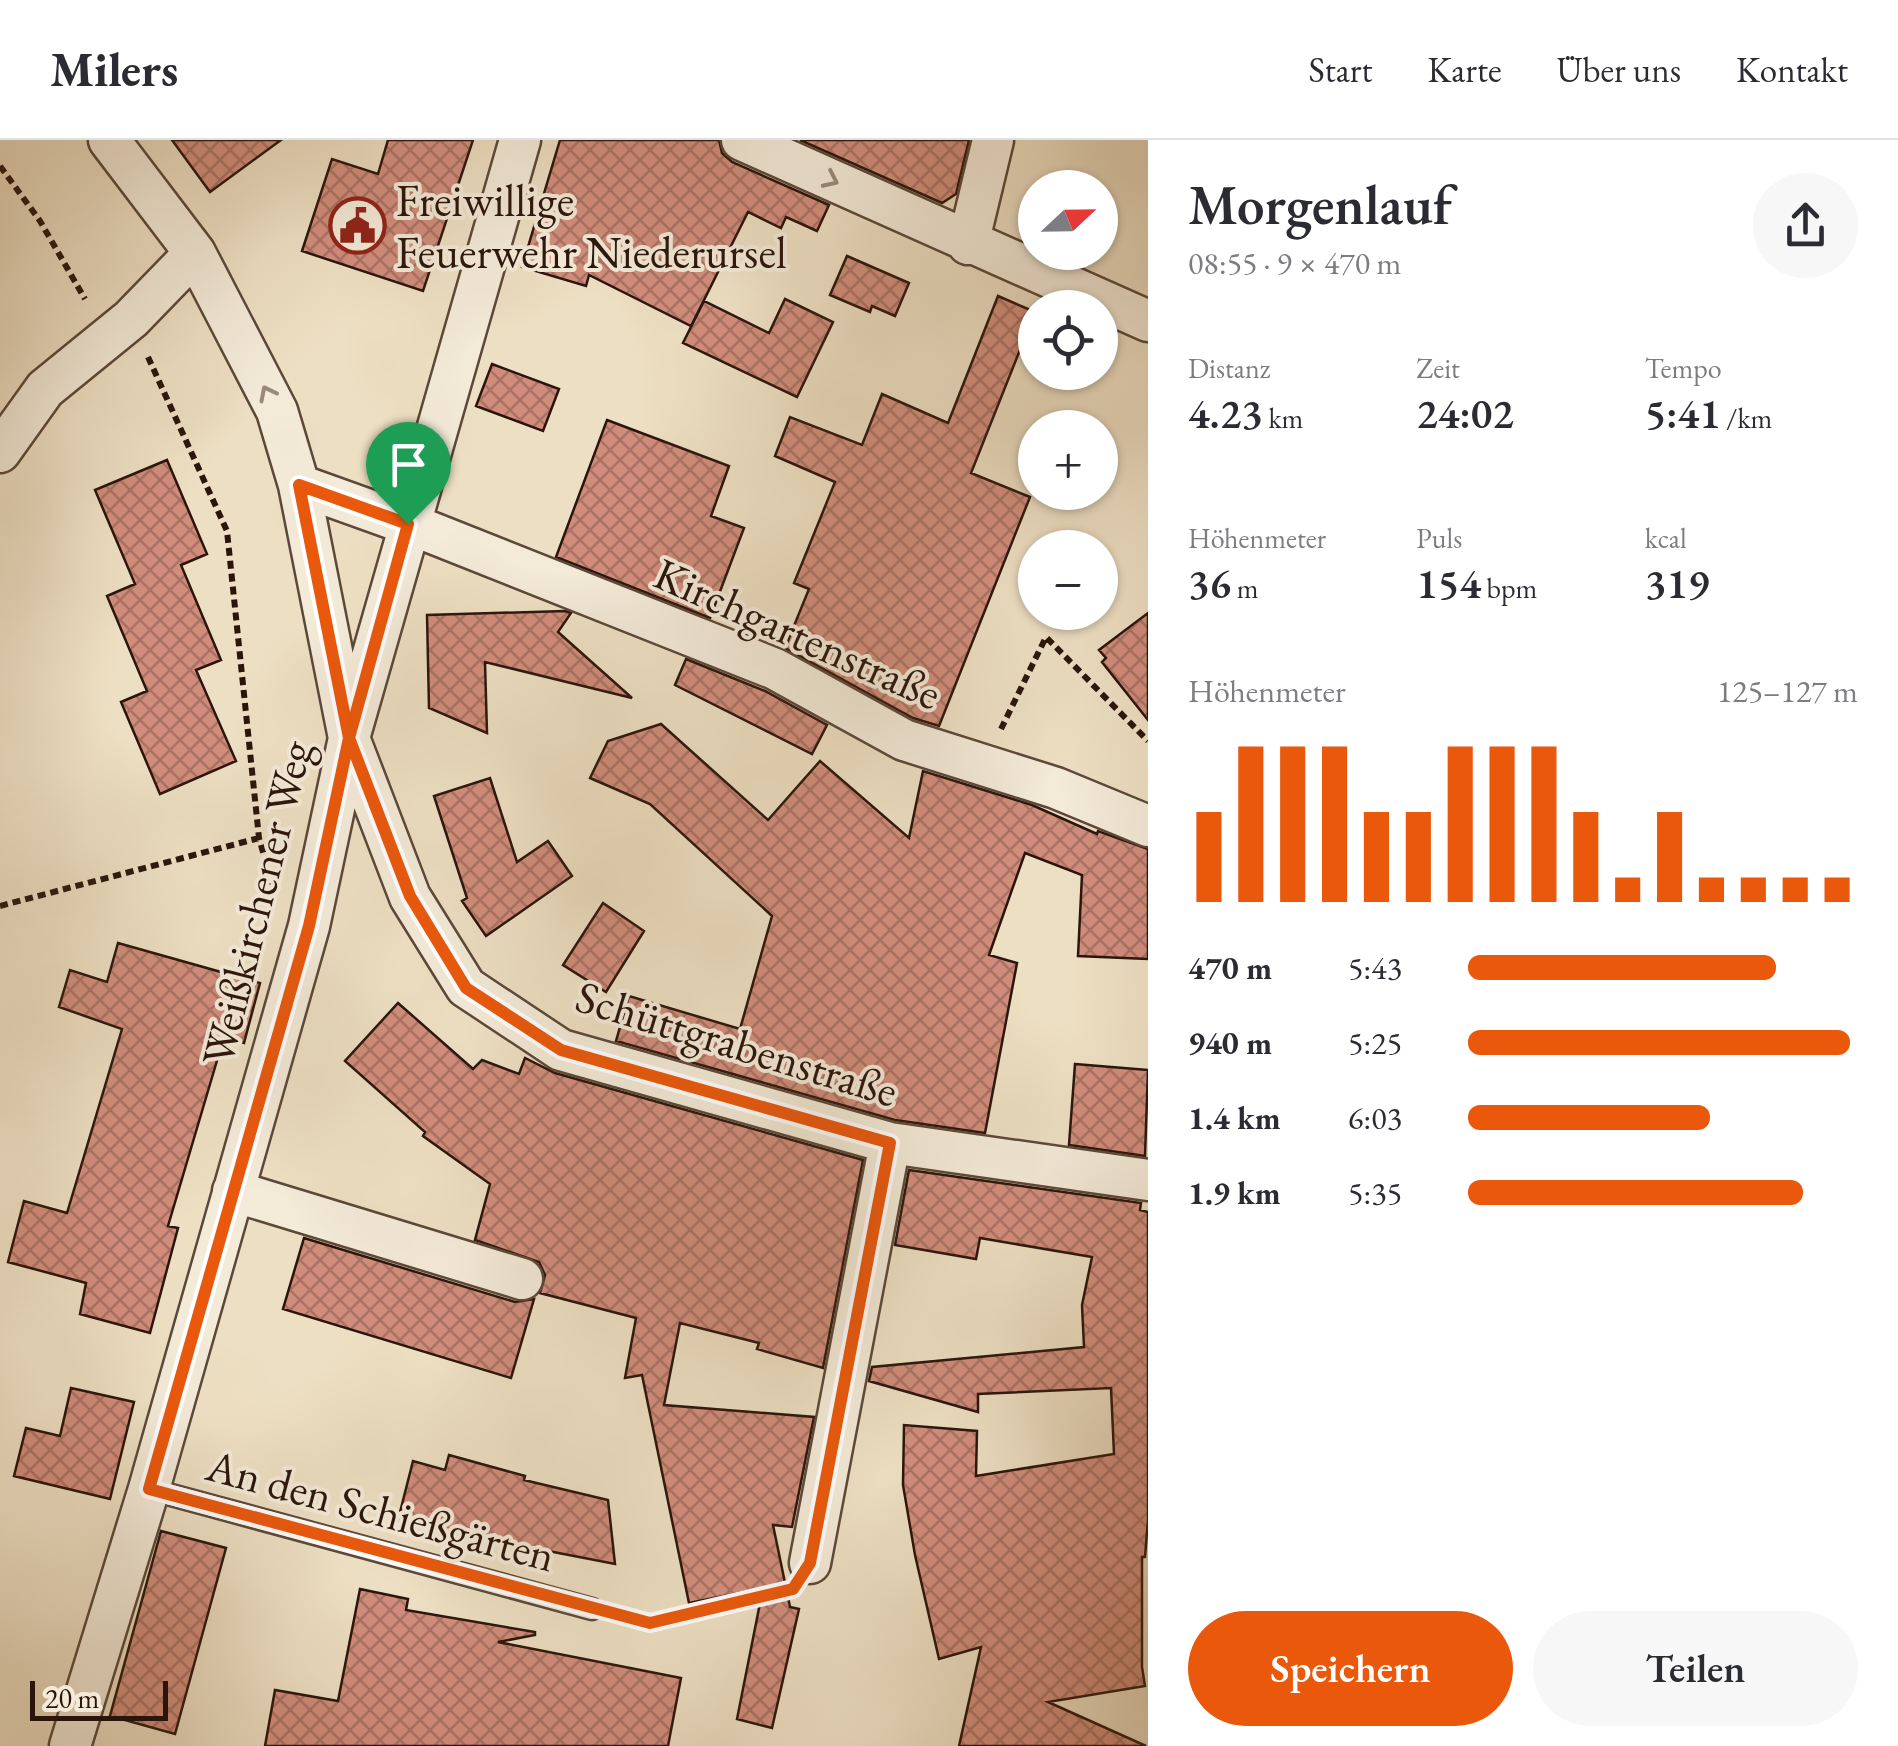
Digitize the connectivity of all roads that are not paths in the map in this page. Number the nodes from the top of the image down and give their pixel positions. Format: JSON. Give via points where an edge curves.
{"nodes":[{"id":1,"x":109,"y":140,"type":"edge"},
{"id":2,"x":520,"y":140,"type":"edge"},
{"id":3,"x":742,"y":140,"type":"edge"},
{"id":4,"x":993,"y":140,"type":"edge"},
{"id":5,"x":968,"y":244,"type":"junction"},
{"id":6,"x":195,"y":253,"type":"junction"},
{"id":7,"x":1148,"y":321,"type":"edge"},
{"id":8,"x":0,"y":452,"type":"edge"},
{"id":9,"x":299,"y":485,"type":"junction"},
{"id":10,"x":408,"y":524,"type":"junction"},
{"id":11,"x":349,"y":738,"type":"junction"},
{"id":12,"x":1148,"y":826,"type":"edge"},
{"id":13,"x":890,"y":1143,"type":"junction"},
{"id":14,"x":1148,"y":1180,"type":"edge"},
{"id":15,"x":233,"y":1191,"type":"junction"},
{"id":16,"x":522,"y":1280,"type":"dead end"},
{"id":17,"x":149,"y":1489,"type":"junction"},
{"id":18,"x":810,"y":1563,"type":"road end"},
{"id":19,"x":592,"y":1609,"type":"road end"},
{"id":20,"x":70,"y":1746,"type":"edge"}],
"edges":[{"from":1,"to":6,"type":"street"},
{"from":2,"to":10,"type":"street","name":"Weißkirchener Weg"},
{"from":3,"to":5,"type":"street","one_way":true},
{"from":4,"to":5,"type":"street"},
{"from":5,"to":7,"type":"street"},
{"from":6,"to":8,"type":"street","via":[[131,319],[46,389]]},
{"from":9,"to":6,"type":"street","one_way":true,"via":[[276,411]]},
{"from":9,"to":10,"type":"street"},
{"from":9,"to":11,"type":"street"},
{"from":10,"to":11,"type":"street","name":"Weißkirchener Weg"},
{"from":10,"to":12,"type":"street","name":"Kirchgartenstraße","via":[[775,668],[904,740],[1056,788]]},
{"from":11,"to":13,"type":"street","name":"Schüttgrabenstraße","via":[[410,896],[466,988],[561,1050]]},
{"from":11,"to":15,"type":"street","name":"Weißkirchener Weg","via":[[309,926]]},
{"from":13,"to":14,"type":"street","name":"Schüttgrabenstraße"},
{"from":13,"to":18,"type":"street"},
{"from":15,"to":16,"type":"street"},
{"from":15,"to":17,"type":"street","name":"Weißkirchener Weg"},
{"from":17,"to":19,"type":"lane","name":"An den Schießgärten"},
{"from":17,"to":20,"type":"street","name":"Weißkirchener Weg"}]}
